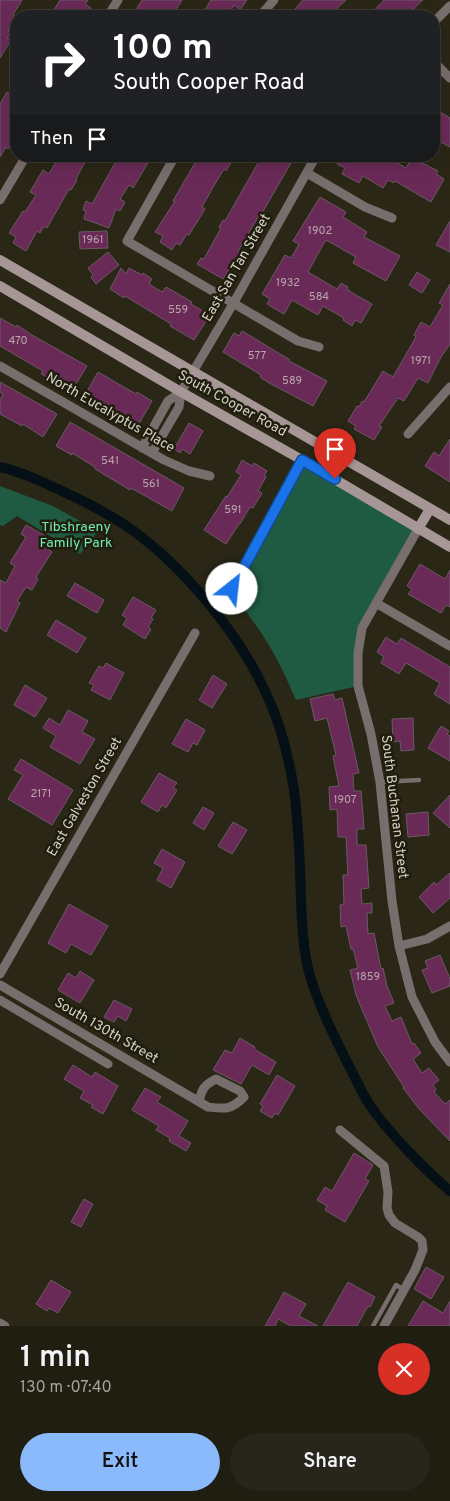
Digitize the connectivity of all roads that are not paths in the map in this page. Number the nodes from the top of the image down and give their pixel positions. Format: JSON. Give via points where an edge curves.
{"nodes":[{"id":1,"x":274,"y":0,"type":"edge"},
{"id":2,"x":450,"y":6,"type":"edge"},
{"id":3,"x":265,"y":10,"type":"edge"},
{"id":4,"x":440,"y":16,"type":"edge"},
{"id":5,"x":440,"y":68,"type":"edge"},
{"id":6,"x":450,"y":78,"type":"edge"},
{"id":7,"x":22,"y":162,"type":"edge"},
{"id":8,"x":173,"y":162,"type":"edge"},
{"id":9,"x":313,"y":162,"type":"edge"},
{"id":10,"x":307,"y":174,"type":"junction"},
{"id":11,"x":0,"y":200,"type":"edge"},
{"id":12,"x":392,"y":218,"type":"dead end"},
{"id":13,"x":0,"y":260,"type":"edge"},
{"id":14,"x":0,"y":286,"type":"edge"},
{"id":15,"x":234,"y":304,"type":"junction"},
{"id":16,"x":319,"y":346,"type":"dead end"},
{"id":17,"x":0,"y":366,"type":"edge"},
{"id":18,"x":192,"y":372,"type":"junction"},
{"id":19,"x":450,"y":387,"type":"edge"},
{"id":20,"x":181,"y":392,"type":"junction"},
{"id":21,"x":156,"y":421,"type":"junction"},
{"id":22,"x":167,"y":428,"type":"junction"},
{"id":23,"x":408,"y":434,"type":"dead end"},
{"id":24,"x":142,"y":448,"type":"junction"},
{"id":25,"x":152,"y":454,"type":"junction"},
{"id":26,"x":302,"y":460,"type":"junction"},
{"id":27,"x":210,"y":476,"type":"dead end"},
{"id":28,"x":430,"y":509,"type":"junction"},
{"id":29,"x":450,"y":520,"type":"edge"},
{"id":30,"x":418,"y":529,"type":"junction"},
{"id":31,"x":450,"y":547,"type":"edge"},
{"id":32,"x":376,"y":603,"type":"junction"},
{"id":33,"x":224,"y":604,"type":"dead end"},
{"id":34,"x":195,"y":633,"type":"dead end"},
{"id":35,"x":450,"y":646,"type":"edge"},
{"id":36,"x":419,"y":780,"type":"dead end"},
{"id":37,"x":380,"y":782,"type":"junction"},
{"id":38,"x":450,"y":926,"type":"edge"},
{"id":39,"x":399,"y":946,"type":"junction"},
{"id":40,"x":0,"y":974,"type":"edge"},
{"id":41,"x":0,"y":985,"type":"edge"},
{"id":42,"x":0,"y":1000,"type":"edge"},
{"id":43,"x":450,"y":1062,"type":"edge"},
{"id":44,"x":108,"y":1064,"type":"dead end"},
{"id":45,"x":199,"y":1101,"type":"junction"},
{"id":46,"x":340,"y":1130,"type":"dead end"},
{"id":47,"x":404,"y":1290,"type":"junction"},
{"id":48,"x":0,"y":1323,"type":"edge"},
{"id":49,"x":5,"y":1326,"type":"edge"},
{"id":50,"x":373,"y":1326,"type":"edge"},
{"id":51,"x":384,"y":1326,"type":"edge"}],
"edges":[{"from":1,"to":3,"type":"street"},
{"from":2,"to":4,"type":"street"},
{"from":5,"to":6,"type":"street"},
{"from":7,"to":11,"type":"street"},
{"from":8,"to":15,"type":"street","via":[[127,241]]},
{"from":9,"to":10,"type":"street","name":"East San Tan Street"},
{"from":10,"to":12,"type":"street","via":[[365,207]]},
{"from":10,"to":15,"type":"street","name":"East San Tan Street"},
{"from":13,"to":18,"type":"main road","name":"South Cooper Road"},
{"from":14,"to":20,"type":"main road","name":"South Cooper Road"},
{"from":15,"to":16,"type":"street","via":[[298,341]]},
{"from":15,"to":18,"type":"street","name":"East San Tan Street"},
{"from":17,"to":24,"type":"street","name":"North Eucalyptus Place"},
{"from":18,"to":20,"type":"street","name":"East San Tan Street"},
{"from":18,"to":28,"type":"main road","name":"South Cooper Road"},
{"from":19,"to":23,"type":"street"},
{"from":20,"to":21,"type":"street","name":"East San Tan Street","via":[[168,400]]},
{"from":20,"to":22,"type":"street","name":"East San Tan Street","via":[[179,407]]},
{"from":20,"to":26,"type":"main road","name":"South Cooper Road"},
{"from":21,"to":22,"type":"lane"},
{"from":21,"to":24,"type":"street","name":"East San Tan Street"},
{"from":22,"to":25,"type":"street","name":"East San Tan Street"},
{"from":24,"to":25,"type":"street","name":"North Eucalyptus Place"},
{"from":25,"to":27,"type":"street","name":"North Eucalyptus Place","via":[[189,471]]},
{"from":26,"to":30,"type":"main road","name":"South Cooper Road"},
{"from":26,"to":33,"type":"lane"},
{"from":28,"to":29,"type":"main road","name":"South Cooper Road"},
{"from":28,"to":30,"type":"main road"},
{"from":30,"to":31,"type":"main road","name":"South Cooper Road"},
{"from":30,"to":32,"type":"street","name":"South Buchanan Street"},
{"from":32,"to":35,"type":"street"},
{"from":32,"to":37,"type":"street","name":"South Buchanan Street","via":[[362,628],[358,686]]},
{"from":34,"to":40,"type":"street","name":"East Galveston Street"},
{"from":36,"to":37,"type":"lane"},
{"from":37,"to":39,"type":"street","name":"South Buchanan Street"},
{"from":38,"to":39,"type":"street","via":[[428,939]]},
{"from":39,"to":43,"type":"street","name":"South Buchanan Street","via":[[412,998]]},
{"from":41,"to":45,"type":"street","name":"South 130th Street"},
{"from":42,"to":44,"type":"street"},
{"from":45,"to":45,"type":"street","name":"South 130th Street","via":[[208,1107],[226,1109],[244,1097],[240,1091],[216,1079],[207,1083]]},
{"from":46,"to":47,"type":"street","via":[[384,1166],[389,1215],[395,1223],[422,1241],[415,1270]]},
{"from":47,"to":50,"type":"lane","via":[[396,1286]]},
{"from":47,"to":51,"type":"street"},
{"from":48,"to":49,"type":"street"}]}
